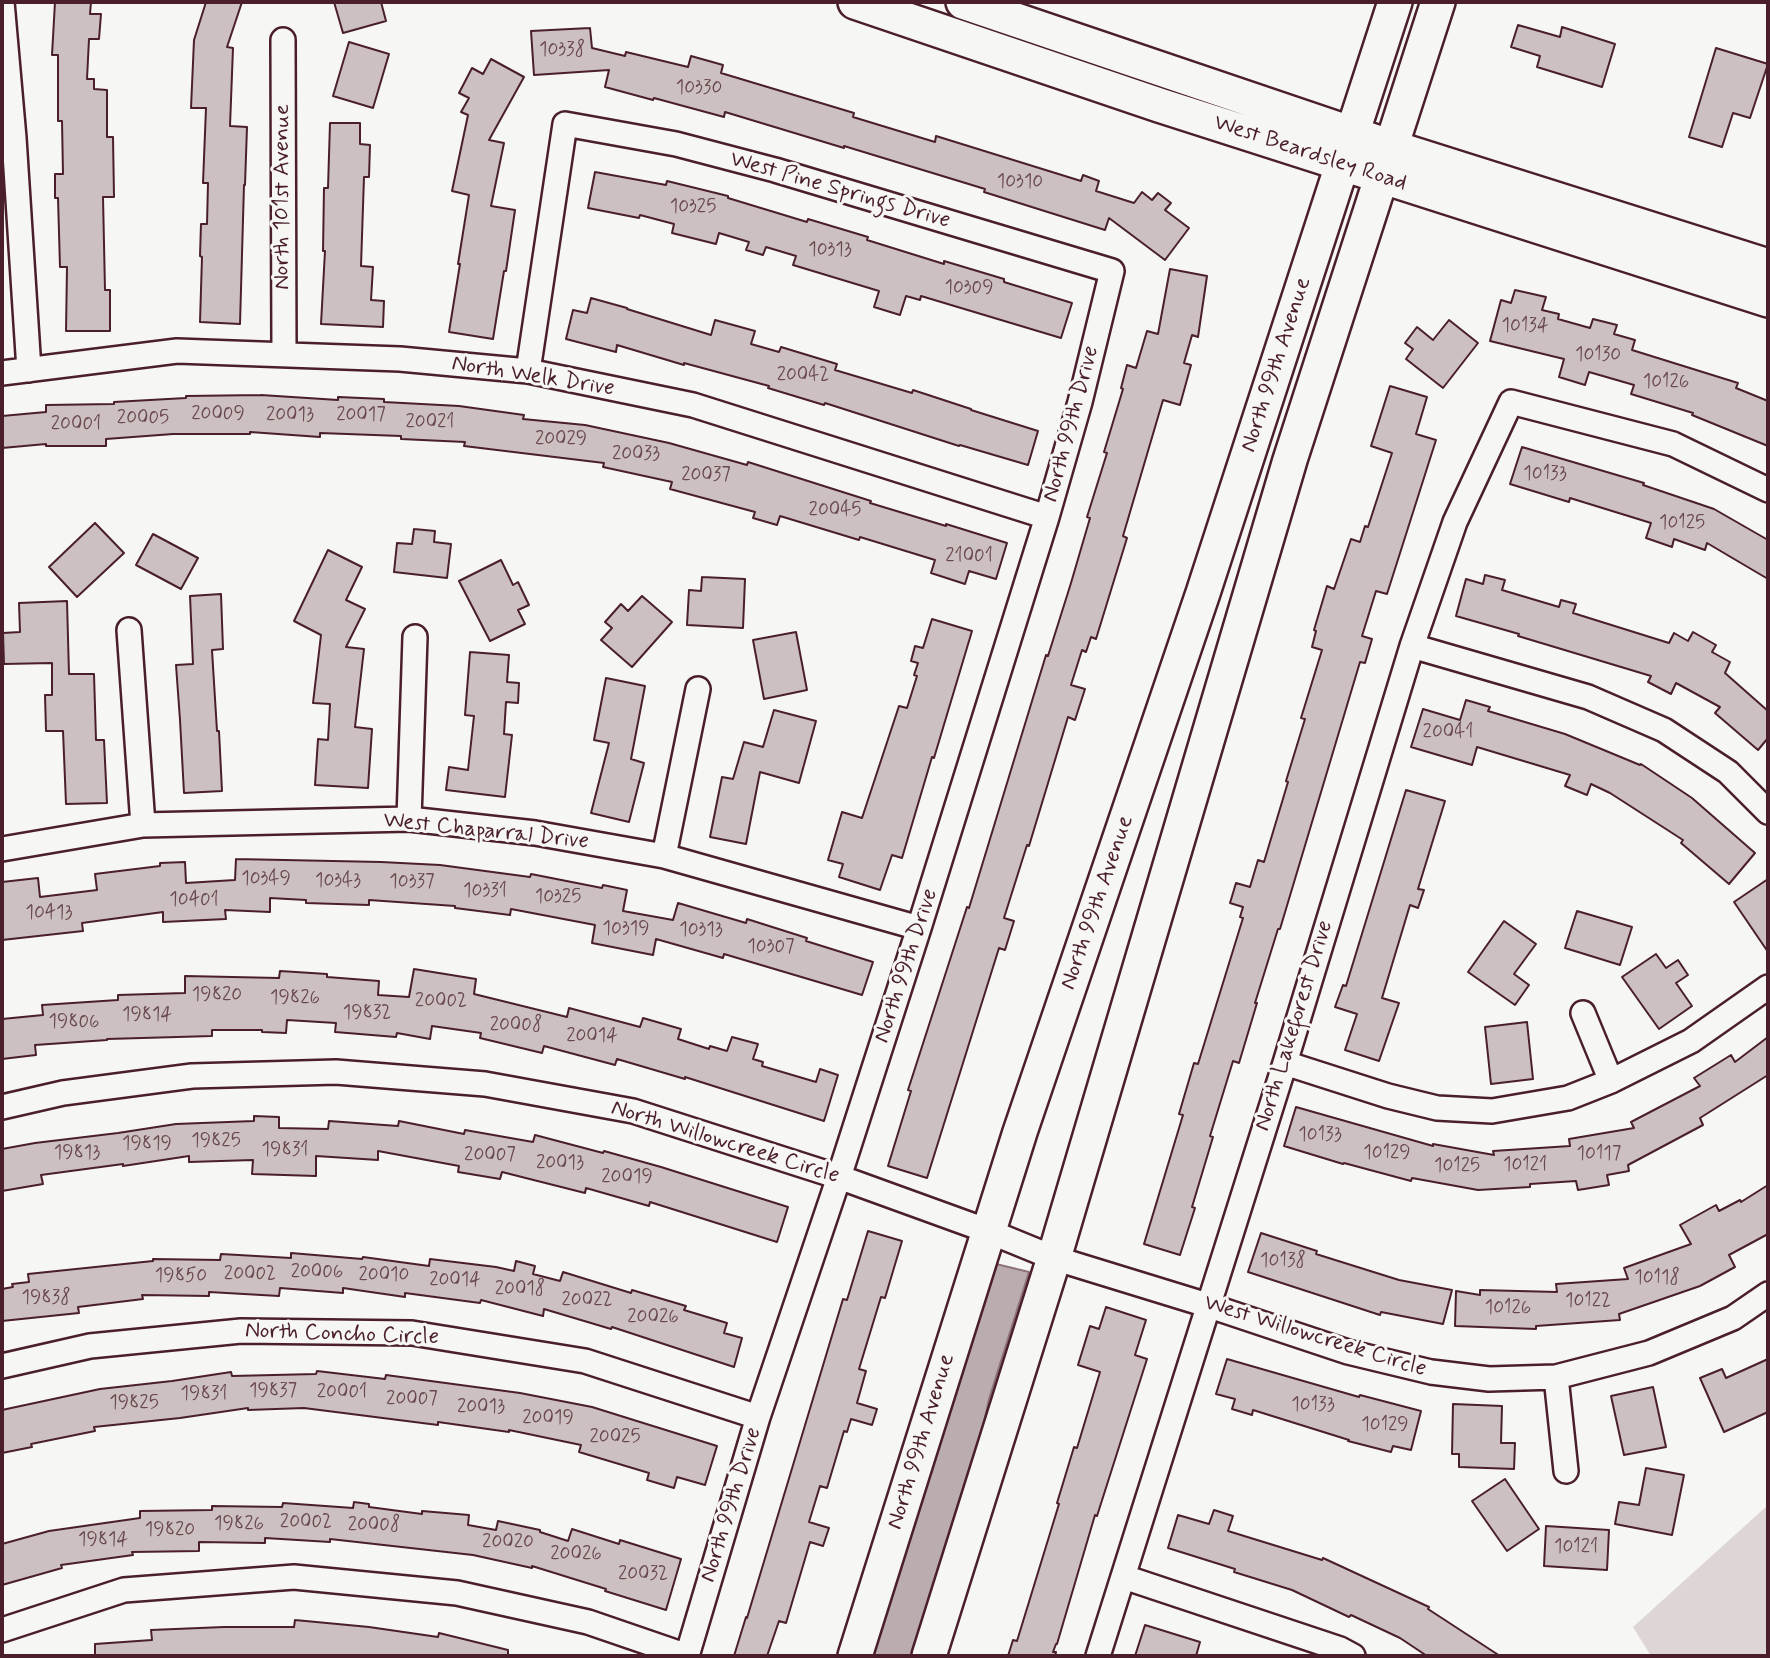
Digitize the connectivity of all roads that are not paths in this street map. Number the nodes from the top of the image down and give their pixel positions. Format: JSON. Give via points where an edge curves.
{"nodes":[{"id":1,"x":2,"y":2,"type":"edge"},
{"id":2,"x":855,"y":2,"type":"edge"},
{"id":3,"x":963,"y":2,"type":"edge"},
{"id":4,"x":1395,"y":2,"type":"edge"},
{"id":5,"x":1438,"y":2,"type":"edge"},
{"id":6,"x":283,"y":40,"type":"dead end"},
{"id":7,"x":1347,"y":149,"type":"junction"},
{"id":8,"x":1386,"y":163,"type":"junction"},
{"id":9,"x":1768,"y":266,"type":"edge"},
{"id":10,"x":1112,"y":271,"type":"joint"},
{"id":11,"x":1768,"y":300,"type":"edge"},
{"id":12,"x":284,"y":354,"type":"junction"},
{"id":13,"x":29,"y":370,"type":"junction"},
{"id":14,"x":528,"y":372,"type":"junction"},
{"id":15,"x":2,"y":373,"type":"edge"},
{"id":16,"x":1768,"y":490,"type":"edge"},
{"id":17,"x":1047,"y":517,"type":"junction"},
{"id":18,"x":129,"y":630,"type":"dead end"},
{"id":19,"x":415,"y":637,"type":"dead end"},
{"id":20,"x":1412,"y":646,"type":"junction"},
{"id":21,"x":698,"y":689,"type":"dead end"},
{"id":22,"x":1768,"y":812,"type":"edge"},
{"id":23,"x":409,"y":819,"type":"junction"},
{"id":24,"x":143,"y":825,"type":"junction"},
{"id":25,"x":2,"y":849,"type":"edge"},
{"id":26,"x":664,"y":856,"type":"junction"},
{"id":27,"x":919,"y":928,"type":"junction"},
{"id":28,"x":1768,"y":987,"type":"edge"},
{"id":29,"x":1583,"y":1013,"type":"dead end"},
{"id":30,"x":1284,"y":1063,"type":"junction"},
{"id":31,"x":1611,"y":1081,"type":"junction"},
{"id":32,"x":2,"y":1107,"type":"edge"},
{"id":33,"x":839,"y":1177,"type":"junction"},
{"id":34,"x":988,"y":1231,"type":"junction"},
{"id":35,"x":1021,"y":1244,"type":"joint"},
{"id":36,"x":1054,"y":1258,"type":"junction"},
{"id":37,"x":1768,"y":1294,"type":"edge"},
{"id":38,"x":1207,"y":1305,"type":"junction"},
{"id":39,"x":2,"y":1366,"type":"edge"},
{"id":40,"x":1556,"y":1377,"type":"junction"},
{"id":41,"x":758,"y":1417,"type":"junction"},
{"id":42,"x":1566,"y":1471,"type":"dead end"},
{"id":43,"x":1124,"y":1577,"type":"junction"},
{"id":44,"x":2,"y":1630,"type":"edge"},
{"id":45,"x":687,"y":1656,"type":"edge"},
{"id":46,"x":855,"y":1656,"type":"edge"},
{"id":47,"x":929,"y":1656,"type":"edge"},
{"id":48,"x":1098,"y":1656,"type":"edge"},
{"id":49,"x":1353,"y":1656,"type":"edge"}],
"edges":[{"from":1,"to":13,"type":"street"},
{"from":2,"to":7,"type":"main road","name":"West Beardsley Road","via":[[1159,106]]},
{"from":3,"to":7,"type":"main road","name":"West Beardsley Road","via":[[1317,123]]},
{"from":4,"to":7,"type":"main road","name":"North 99th Avenue"},
{"from":5,"to":8,"type":"main road","name":"North 99th Avenue"},
{"from":6,"to":12,"type":"street","name":"North 101st Avenue"},
{"from":7,"to":8,"type":"main road","name":"West Beardsley Road"},
{"from":7,"to":34,"type":"main road","name":"North 99th Avenue"},
{"from":8,"to":9,"type":"main road","name":"West Beardsley Road"},
{"from":8,"to":11,"type":"main road","name":"West Beardsley Road"},
{"from":8,"to":36,"type":"main road","name":"North 99th Avenue","via":[[1290,460]]},
{"from":10,"to":14,"type":"street","name":"West Pine Springs Drive","via":[[775,170],[676,144],[565,124]]},
{"from":10,"to":17,"type":"street","name":"North 99th Drive"},
{"from":12,"to":13,"type":"street","name":"North Welk Drive","via":[[177,351]]},
{"from":12,"to":14,"type":"street","name":"North Welk Drive","via":[[400,359]]},
{"from":13,"to":15,"type":"street","name":"North Welk Drive"},
{"from":14,"to":17,"type":"street","name":"North Welk Drive","via":[[693,405]]},
{"from":16,"to":20,"type":"street","name":"North Lakeforest Drive","via":[[1674,444],[1511,402],[1455,522]]},
{"from":17,"to":27,"type":"street","name":"North 99th Drive"},
{"from":18,"to":24,"type":"street"},
{"from":19,"to":23,"type":"street"},
{"from":20,"to":22,"type":"street","via":[[1588,697],[1664,730],[1728,772]]},
{"from":20,"to":30,"type":"street","name":"North Lakeforest Drive"},
{"from":21,"to":26,"type":"street"},
{"from":23,"to":24,"type":"street","name":"West Chaparral Drive"},
{"from":23,"to":26,"type":"street","name":"West Chaparral Drive","via":[[535,833]]},
{"from":24,"to":25,"type":"street","name":"West Chaparral Drive"},
{"from":26,"to":27,"type":"street","name":"West Chaparral Drive"},
{"from":27,"to":33,"type":"street","name":"North 99th Drive"},
{"from":28,"to":31,"type":"street","via":[[1690,1041]]},
{"from":29,"to":31,"type":"street"},
{"from":30,"to":31,"type":"street","via":[[1437,1108],[1492,1111],[1568,1098]]},
{"from":30,"to":38,"type":"street","name":"North Lakeforest Drive"},
{"from":32,"to":33,"type":"street","name":"North Willowcreek Circle","via":[[63,1093],[192,1076],[335,1072],[471,1083],[633,1111]]},
{"from":33,"to":34,"type":"street","name":"North Willowcreek Circle"},
{"from":33,"to":41,"type":"street","name":"North 99th Drive"},
{"from":34,"to":35,"type":"street","name":"North Willowcreek Circle"},
{"from":34,"to":46,"type":"main road","name":"North 99th Avenue"},
{"from":35,"to":36,"type":"street","name":"West Willowcreek Circle"},
{"from":36,"to":38,"type":"street","name":"West Willowcreek Circle"},
{"from":36,"to":47,"type":"main road","name":"North 99th Avenue"},
{"from":37,"to":40,"type":"street","name":"West Willowcreek Circle","via":[[1733,1318],[1649,1353]]},
{"from":38,"to":40,"type":"street","name":"West Willowcreek Circle","via":[[1348,1352],[1432,1372],[1489,1379]]},
{"from":38,"to":43,"type":"street","name":"North Lakeforest Drive"},
{"from":39,"to":41,"type":"street","name":"North Concho Circle","via":[[90,1346],[241,1331],[412,1333],[585,1361]]},
{"from":40,"to":42,"type":"street"},
{"from":41,"to":45,"type":"street","name":"North 99th Drive"},
{"from":43,"to":48,"type":"street","name":"North Lakeforest Drive"},
{"from":43,"to":49,"type":"street"},
{"from":44,"to":45,"type":"street","via":[[124,1590],[294,1577],[457,1593],[588,1622]]}]}
